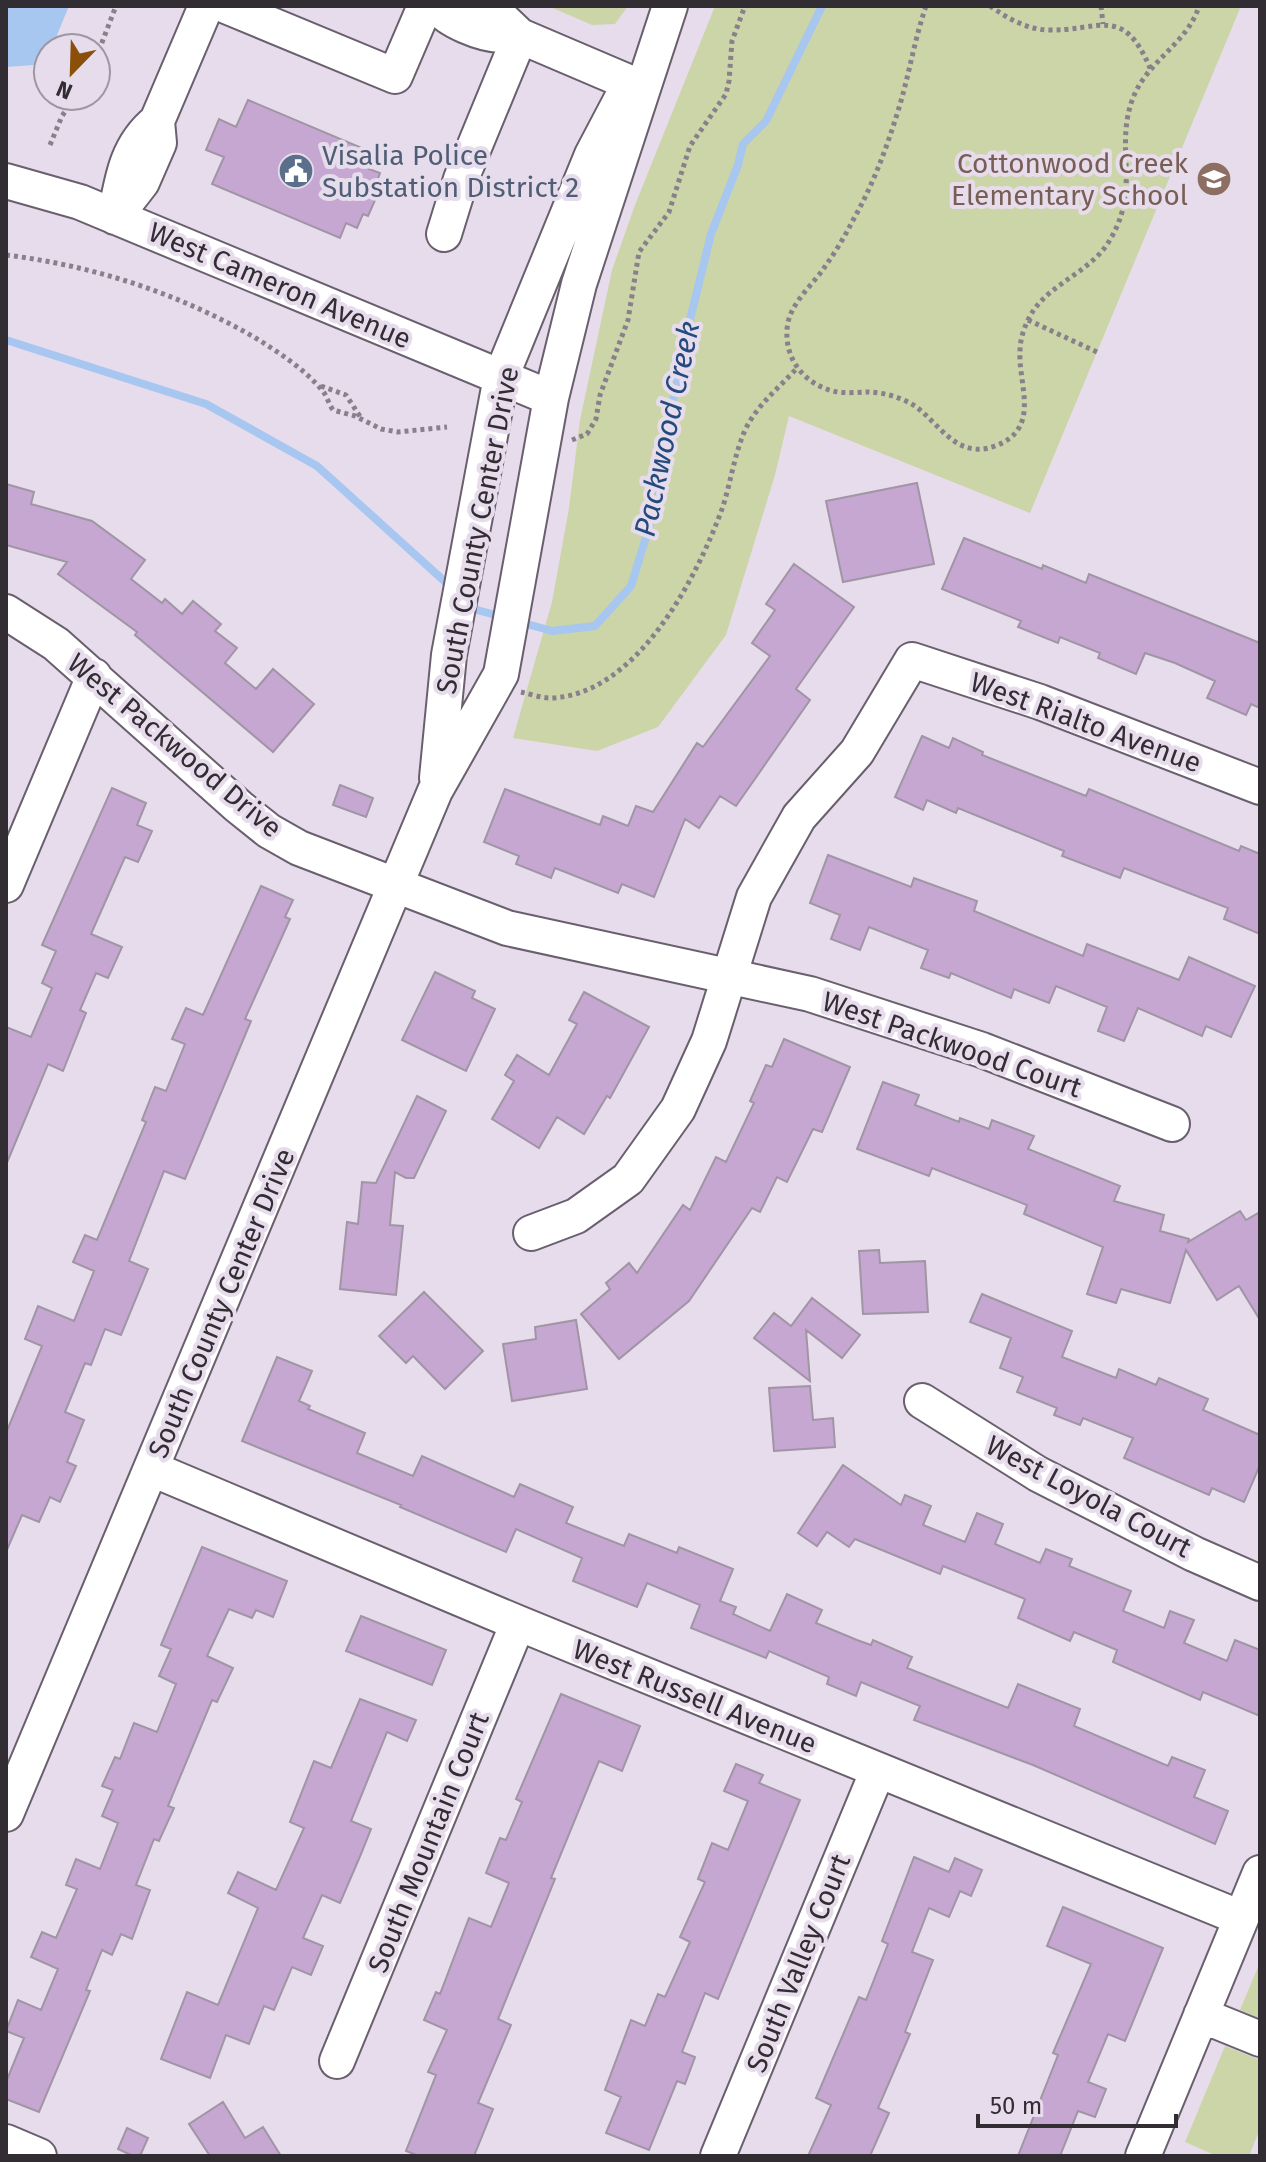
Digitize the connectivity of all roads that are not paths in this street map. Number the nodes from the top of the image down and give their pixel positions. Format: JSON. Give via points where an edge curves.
{"nodes":[{"id":1,"x":206,"y":6,"type":"edge"},
{"id":2,"x":226,"y":6,"type":"edge"},
{"id":3,"x":425,"y":6,"type":"edge"},
{"id":4,"x":437,"y":6,"type":"edge"},
{"id":5,"x":476,"y":6,"type":"edge"},
{"id":6,"x":668,"y":11,"type":"edge"},
{"id":7,"x":520,"y":36,"type":"junction"},
{"id":8,"x":636,"y":85,"type":"junction"},
{"id":9,"x":6,"y":181,"type":"edge"},
{"id":10,"x":115,"y":217,"type":"junction"},
{"id":11,"x":444,"y":234,"type":"dead end"},
{"id":12,"x":501,"y":377,"type":"junction"},
{"id":13,"x":551,"y":398,"type":"junction"},
{"id":14,"x":6,"y":612,"type":"edge"},
{"id":15,"x":94,"y":676,"type":"junction"},
{"id":16,"x":1260,"y":787,"type":"edge"},
{"id":17,"x":435,"y":791,"type":"junction"},
{"id":18,"x":6,"y":885,"type":"edge"},
{"id":19,"x":395,"y":885,"type":"junction"},
{"id":20,"x":727,"y":978,"type":"junction"},
{"id":21,"x":1172,"y":1124,"type":"dead end"},
{"id":22,"x":531,"y":1233,"type":"dead end"},
{"id":23,"x":922,"y":1401,"type":"dead end"},
{"id":24,"x":152,"y":1469,"type":"junction"},
{"id":25,"x":1260,"y":1583,"type":"edge"},
{"id":26,"x":518,"y":1623,"type":"junction"},
{"id":27,"x":878,"y":1770,"type":"junction"},
{"id":28,"x":6,"y":1814,"type":"edge"},
{"id":29,"x":1260,"y":1873,"type":"edge"},
{"id":30,"x":1241,"y":1918,"type":"junction"},
{"id":31,"x":1201,"y":2015,"type":"junction"},
{"id":32,"x":1260,"y":2039,"type":"edge"},
{"id":33,"x":337,"y":2061,"type":"dead end"},
{"id":34,"x":6,"y":2142,"type":"edge"},
{"id":35,"x":1151,"y":2154,"type":"edge"},
{"id":36,"x":39,"y":2156,"type":"edge"},
{"id":37,"x":718,"y":2156,"type":"edge"}],
"edges":[{"from":1,"to":10,"type":"street","via":[[157,121],[141,134],[123,175]]},
{"from":2,"to":3,"type":"street","via":[[395,76]]},
{"from":4,"to":7,"type":"street","via":[[442,14],[491,35]]},
{"from":5,"to":7,"type":"street","via":[[499,16]]},
{"from":6,"to":8,"type":"street","name":"South County Center Drive"},
{"from":7,"to":8,"type":"street"},
{"from":7,"to":11,"type":"street"},
{"from":8,"to":12,"type":"street","name":"South County Center Drive","via":[[592,155]]},
{"from":8,"to":13,"type":"street","name":"South County Center Drive"},
{"from":9,"to":10,"type":"street","name":"West Cameron Avenue"},
{"from":10,"to":12,"type":"street","name":"West Cameron Avenue"},
{"from":12,"to":13,"type":"street","name":"West Cameron Avenue"},
{"from":12,"to":17,"type":"street","name":"South County Center Drive","via":[[449,655]]},
{"from":13,"to":17,"type":"street","name":"South County Center Drive","via":[[521,571],[510,682]]},
{"from":14,"to":15,"type":"street","name":"West Packwood Drive"},
{"from":15,"to":18,"type":"street"},
{"from":15,"to":19,"type":"street","name":"West Packwood Drive","via":[[269,831]]},
{"from":16,"to":20,"type":"street","name":"West Rialto Avenue","via":[[1040,702],[912,660],[857,752],[799,817],[754,897]]},
{"from":17,"to":19,"type":"street","name":"South County Center Drive"},
{"from":19,"to":20,"type":"street","name":"West Packwood Drive","via":[[507,928]]},
{"from":19,"to":24,"type":"street","name":"South County Center Drive"},
{"from":20,"to":21,"type":"street","name":"West Packwood Court","via":[[810,994],[982,1050]]},
{"from":20,"to":22,"type":"street","via":[[709,1041],[678,1109],[628,1179],[576,1216]]},
{"from":23,"to":25,"type":"street","name":"West Loyola Court","via":[[1038,1474]]},
{"from":24,"to":26,"type":"street","name":"West Russell Avenue"},
{"from":24,"to":28,"type":"street","name":"South County Center Drive"},
{"from":26,"to":27,"type":"street","name":"West Russell Avenue"},
{"from":26,"to":33,"type":"street","name":"South Mountain Court"},
{"from":27,"to":30,"type":"street","name":"West Russell Avenue"},
{"from":27,"to":37,"type":"street","name":"South Valley Court"},
{"from":29,"to":30,"type":"street"},
{"from":30,"to":31,"type":"street"},
{"from":31,"to":32,"type":"street"},
{"from":31,"to":35,"type":"street"},
{"from":34,"to":36,"type":"street"}]}
